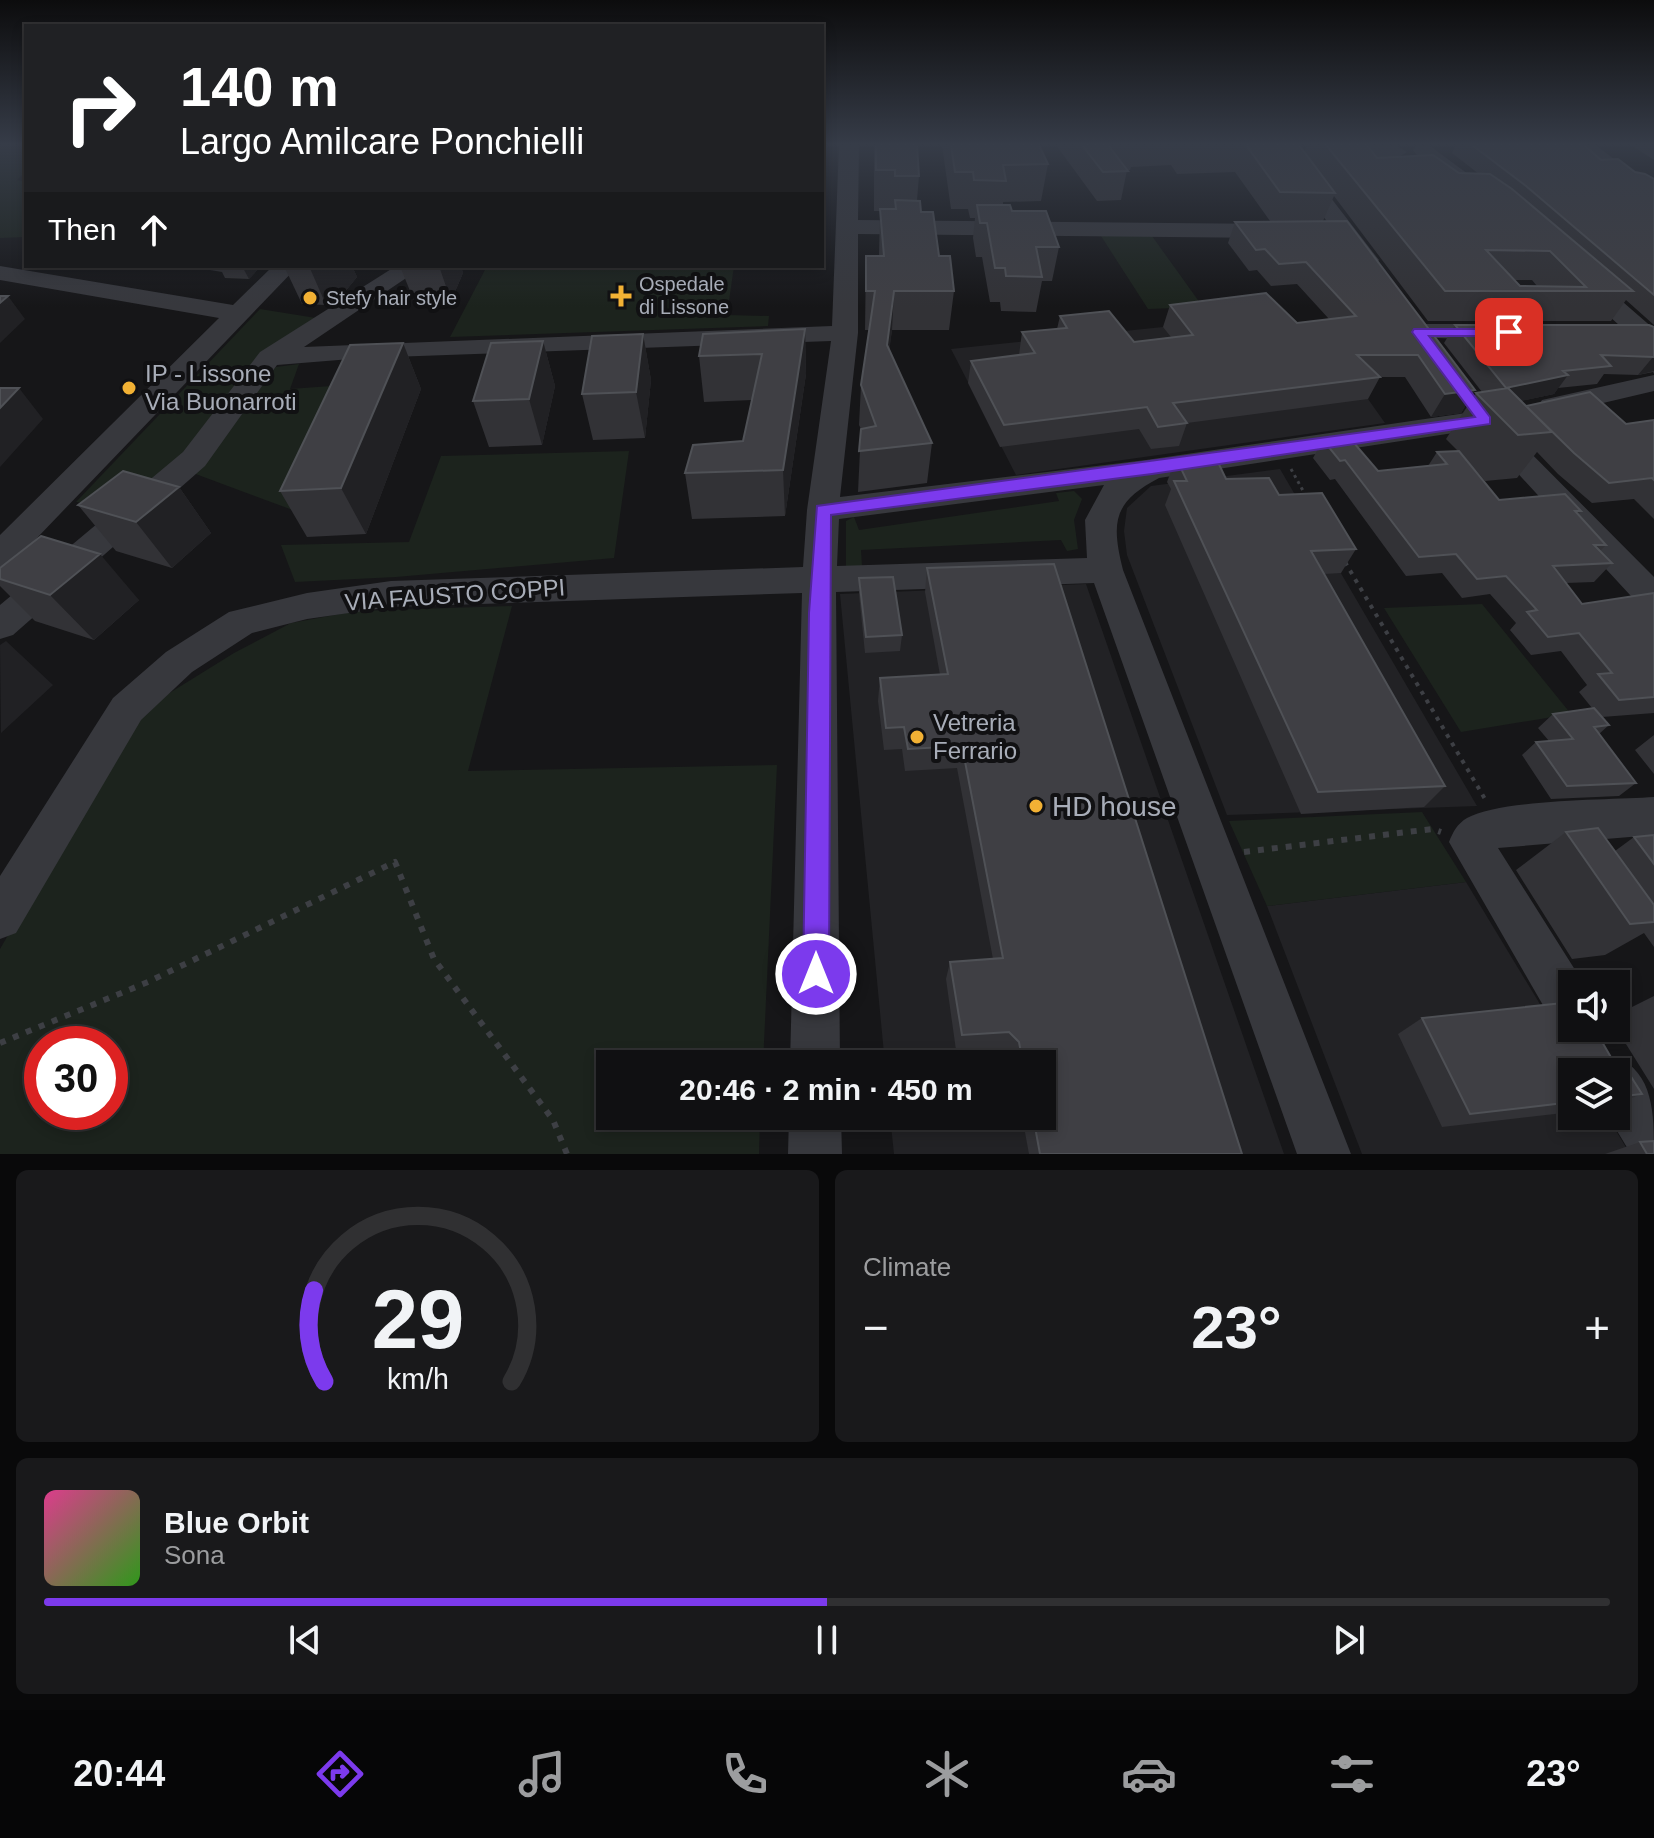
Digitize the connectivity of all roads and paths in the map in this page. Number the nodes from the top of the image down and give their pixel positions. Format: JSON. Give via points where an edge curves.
{"nodes":[{"id":1,"x":848,"y":199,"type":"edge"},
{"id":2,"x":1327,"y":199,"type":"edge"},
{"id":3,"x":1491,"y":199,"type":"edge"},
{"id":4,"x":1506,"y":210,"type":"edge"},
{"id":5,"x":848,"y":227,"type":"junction"},
{"id":6,"x":1347,"y":232,"type":"junction"},
{"id":7,"x":1566,"y":264,"type":"edge"},
{"id":8,"x":97,"y":268,"type":"edge"},
{"id":9,"x":284,"y":268,"type":"edge"},
{"id":10,"x":409,"y":268,"type":"edge"},
{"id":11,"x":0,"y":273,"type":"edge"},
{"id":12,"x":1383,"y":282,"type":"edge"},
{"id":13,"x":72,"y":286,"type":"junction"},
{"id":14,"x":1401,"y":307,"type":"edge"},
{"id":15,"x":238,"y":314,"type":"junction"},
{"id":16,"x":1419,"y":332,"type":"junction"},
{"id":17,"x":1524,"y":332,"type":"edge"},
{"id":18,"x":1599,"y":332,"type":"edge"},
{"id":19,"x":845,"y":333,"type":"junction"},
{"id":20,"x":1647,"y":337,"type":"edge"},
{"id":21,"x":1438,"y":357,"type":"edge"},
{"id":22,"x":269,"y":358,"type":"junction"},
{"id":23,"x":1654,"y":383,"type":"edge"},
{"id":24,"x":1476,"y":408,"type":"junction"},
{"id":25,"x":1279,"y":450,"type":"junction"},
{"id":26,"x":1152,"y":469,"type":"junction"},
{"id":27,"x":1311,"y":504,"type":"edge"},
{"id":28,"x":823,"y":510,"type":"junction"},
{"id":29,"x":0,"y":555,"type":"edge"},
{"id":30,"x":1343,"y":557,"type":"edge"},
{"id":31,"x":1106,"y":570,"type":"junction"},
{"id":32,"x":819,"y":579,"type":"junction"},
{"id":33,"x":1654,"y":599,"type":"edge"},
{"id":34,"x":0,"y":625,"type":"edge"},
{"id":35,"x":1654,"y":816,"type":"edge"},
{"id":36,"x":1486,"y":834,"type":"junction"},
{"id":37,"x":1210,"y":856,"type":"junction"},
{"id":38,"x":0,"y":917,"type":"edge"},
{"id":39,"x":1558,"y":981,"type":"edge"},
{"id":40,"x":0,"y":1043,"type":"edge"},
{"id":41,"x":815,"y":1050,"type":"edge"},
{"id":42,"x":1630,"y":1104,"type":"edge"},
{"id":43,"x":815,"y":1130,"type":"edge"},
{"id":44,"x":1654,"y":1143,"type":"edge"},
{"id":45,"x":567,"y":1154,"type":"edge"},
{"id":46,"x":815,"y":1154,"type":"edge"},
{"id":47,"x":1324,"y":1154,"type":"edge"}],
"edges":[{"from":1,"to":5,"type":"street"},
{"from":2,"to":6,"type":"street"},
{"from":3,"to":4,"type":"street"},
{"from":5,"to":6,"type":"street"},
{"from":5,"to":19,"type":"street"},
{"from":6,"to":12,"type":"street"},
{"from":7,"to":20,"type":"street"},
{"from":8,"to":13,"type":"street"},
{"from":9,"to":15,"type":"street"},
{"from":10,"to":22,"type":"street"},
{"from":11,"to":13,"type":"street"},
{"from":13,"to":15,"type":"street"},
{"from":14,"to":16,"type":"street"},
{"from":15,"to":29,"type":"street"},
{"from":16,"to":17,"type":"street"},
{"from":16,"to":21,"type":"street"},
{"from":18,"to":20,"type":"street"},
{"from":19,"to":22,"type":"street"},
{"from":19,"to":28,"type":"street"},
{"from":22,"to":34,"type":"street","via":[[194,459]]},
{"from":23,"to":24,"type":"street"},
{"from":24,"to":25,"type":"street"},
{"from":24,"to":33,"type":"street"},
{"from":25,"to":26,"type":"street"},
{"from":25,"to":27,"type":"path"},
{"from":26,"to":28,"type":"street"},
{"from":26,"to":31,"type":"street","via":[[1119,488],[1101,513]]},
{"from":28,"to":32,"type":"street"},
{"from":30,"to":36,"type":"path"},
{"from":31,"to":32,"type":"street","name":"VIA FAUSTO COPPI"},
{"from":31,"to":37,"type":"street"},
{"from":32,"to":38,"type":"street","name":"VIA FAUSTO COPPI","via":[[391,594],[242,622],[179,662],[127,709]]},
{"from":32,"to":41,"type":"street"},
{"from":35,"to":36,"type":"street"},
{"from":36,"to":37,"type":"path","via":[[1432,829]]},
{"from":36,"to":39,"type":"street"},
{"from":37,"to":47,"type":"street"},
{"from":40,"to":45,"type":"path","via":[[148,982],[395,862],[434,959],[553,1120]]},
{"from":42,"to":44,"type":"street"},
{"from":43,"to":46,"type":"street"}]}
